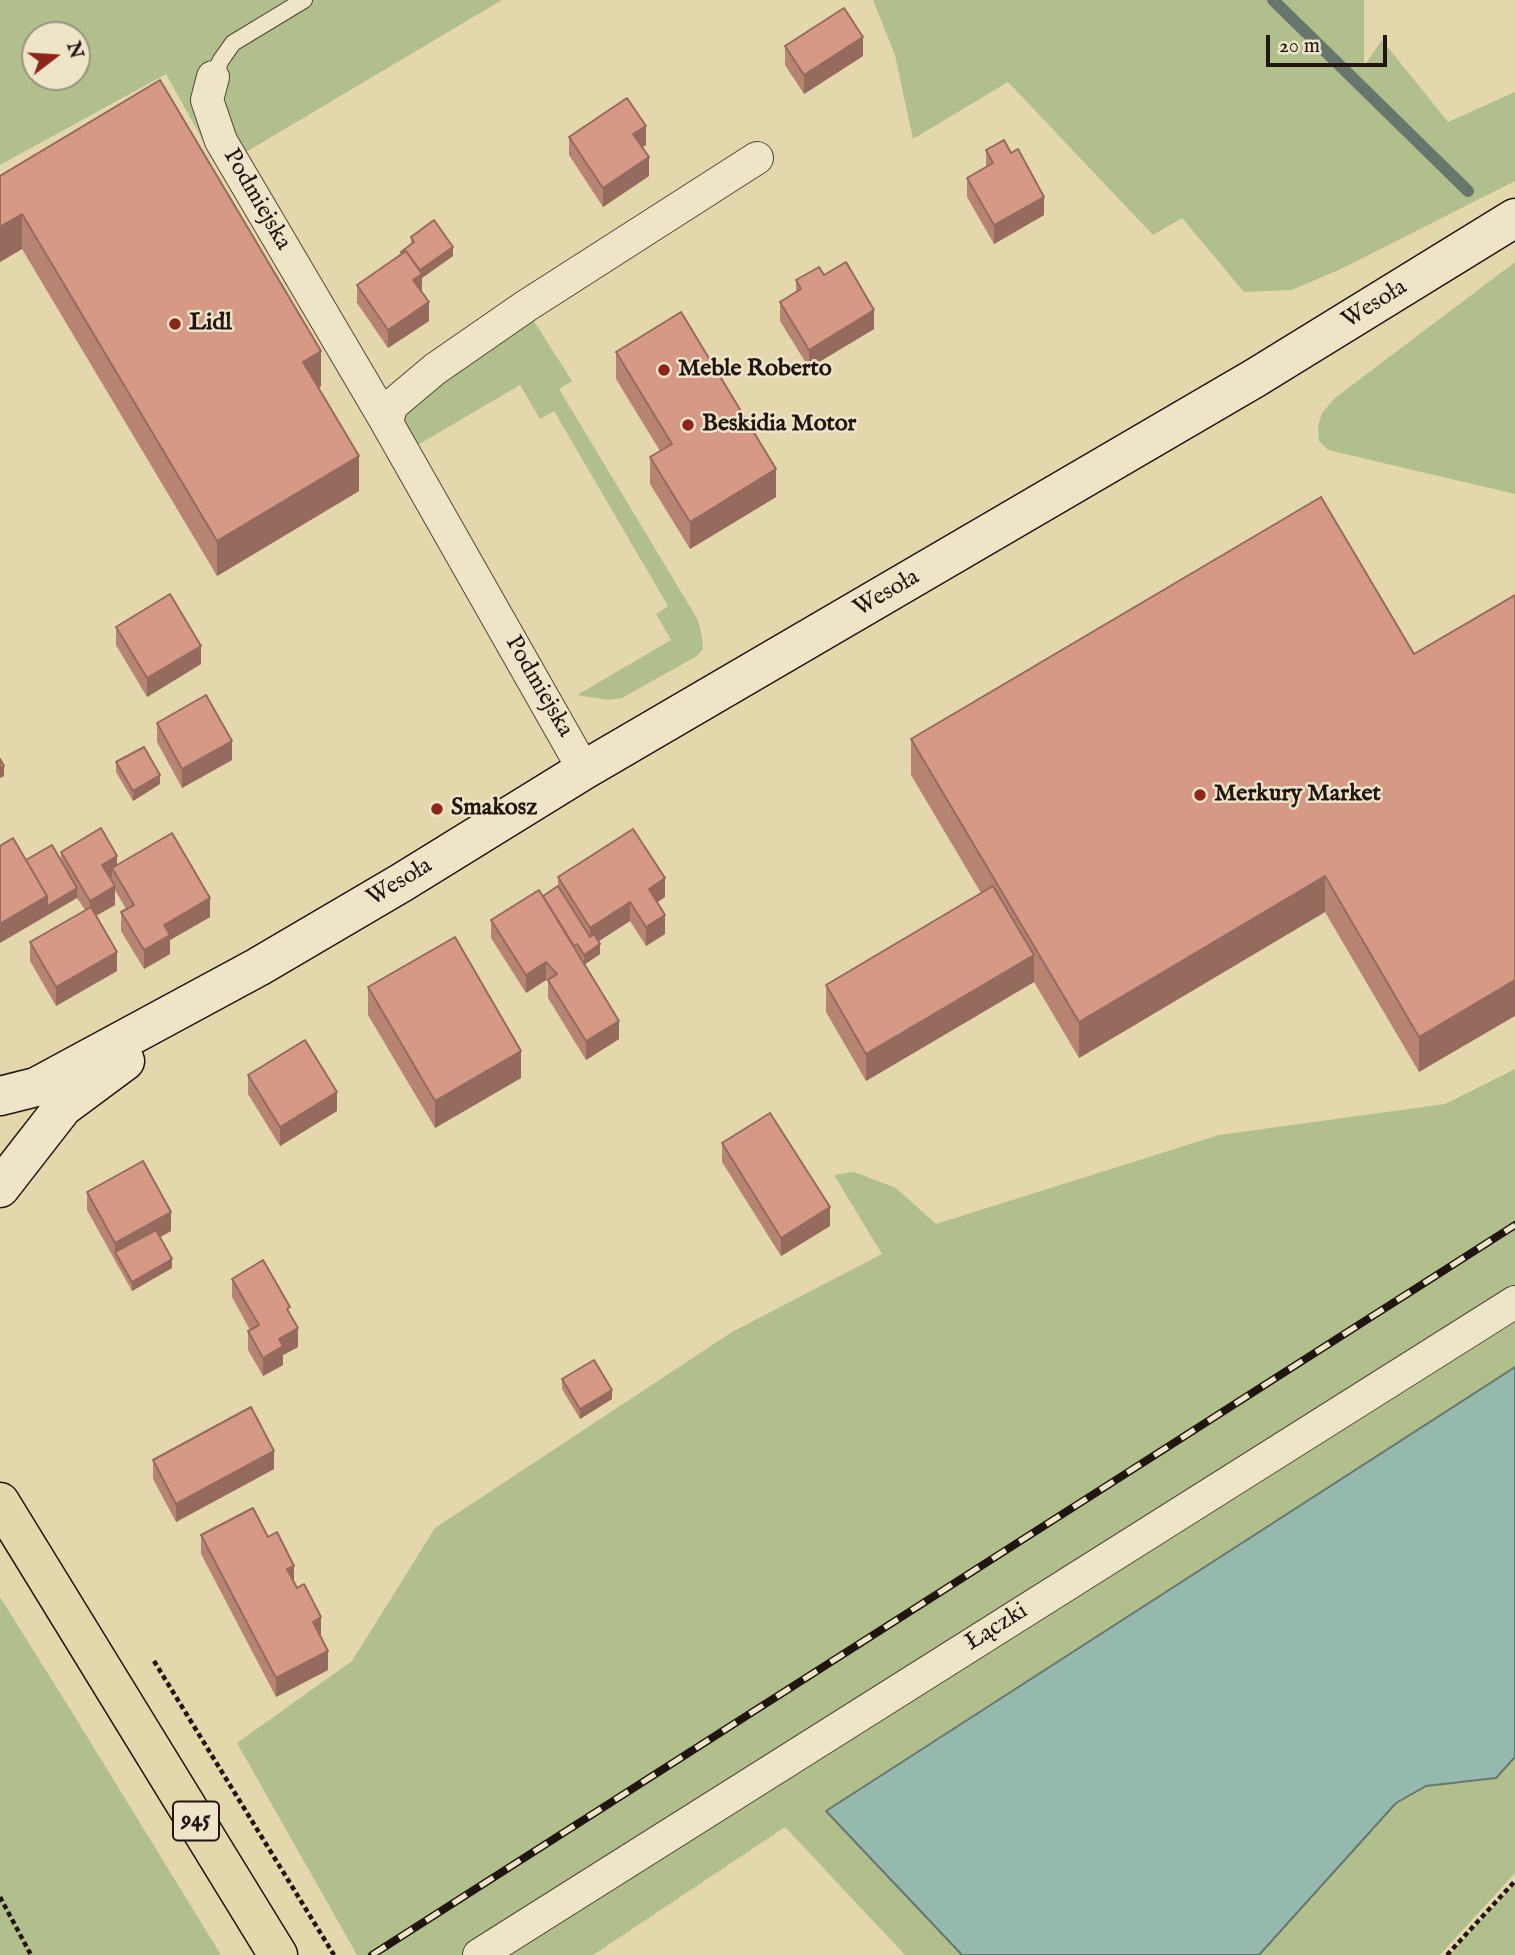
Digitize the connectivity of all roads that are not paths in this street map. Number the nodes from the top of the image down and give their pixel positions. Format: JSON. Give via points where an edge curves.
{"nodes":[{"id":1,"x":304,"y":0,"type":"edge"},
{"id":2,"x":213,"y":77,"type":"joint"},
{"id":3,"x":757,"y":158,"type":"dead end"},
{"id":4,"x":1515,"y":218,"type":"edge"},
{"id":5,"x":387,"y":423,"type":"junction"},
{"id":6,"x":584,"y":770,"type":"junction"},
{"id":7,"x":257,"y":967,"type":"junction"},
{"id":8,"x":0,"y":1096,"type":"edge"},
{"id":9,"x":0,"y":1188,"type":"edge"},
{"id":10,"x":1515,"y":1302,"type":"edge"},
{"id":11,"x":0,"y":1502,"type":"edge"},
{"id":12,"x":278,"y":1955,"type":"edge"},
{"id":13,"x":479,"y":1955,"type":"edge"}],
"edges":[{"from":1,"to":2,"type":"lane","name":"Podmiejska","via":[[233,43]]},
{"from":2,"to":5,"type":"street","name":"Podmiejska","via":[[207,100],[221,141]]},
{"from":3,"to":5,"type":"street","via":[[436,369],[391,406]]},
{"from":4,"to":6,"type":"main road","name":"Wesoła","via":[[1255,378]]},
{"from":5,"to":6,"type":"street","name":"Podmiejska"},
{"from":6,"to":7,"type":"main road","name":"Wesoła"},
{"from":7,"to":8,"type":"main road","name":"Wesoła","via":[[36,1087]]},
{"from":7,"to":9,"type":"main road","name":"Wesoła","via":[[63,1107]]},
{"from":10,"to":13,"type":"street","name":"Łączki"},
{"from":11,"to":12,"type":"main road","number":"945"}]}
